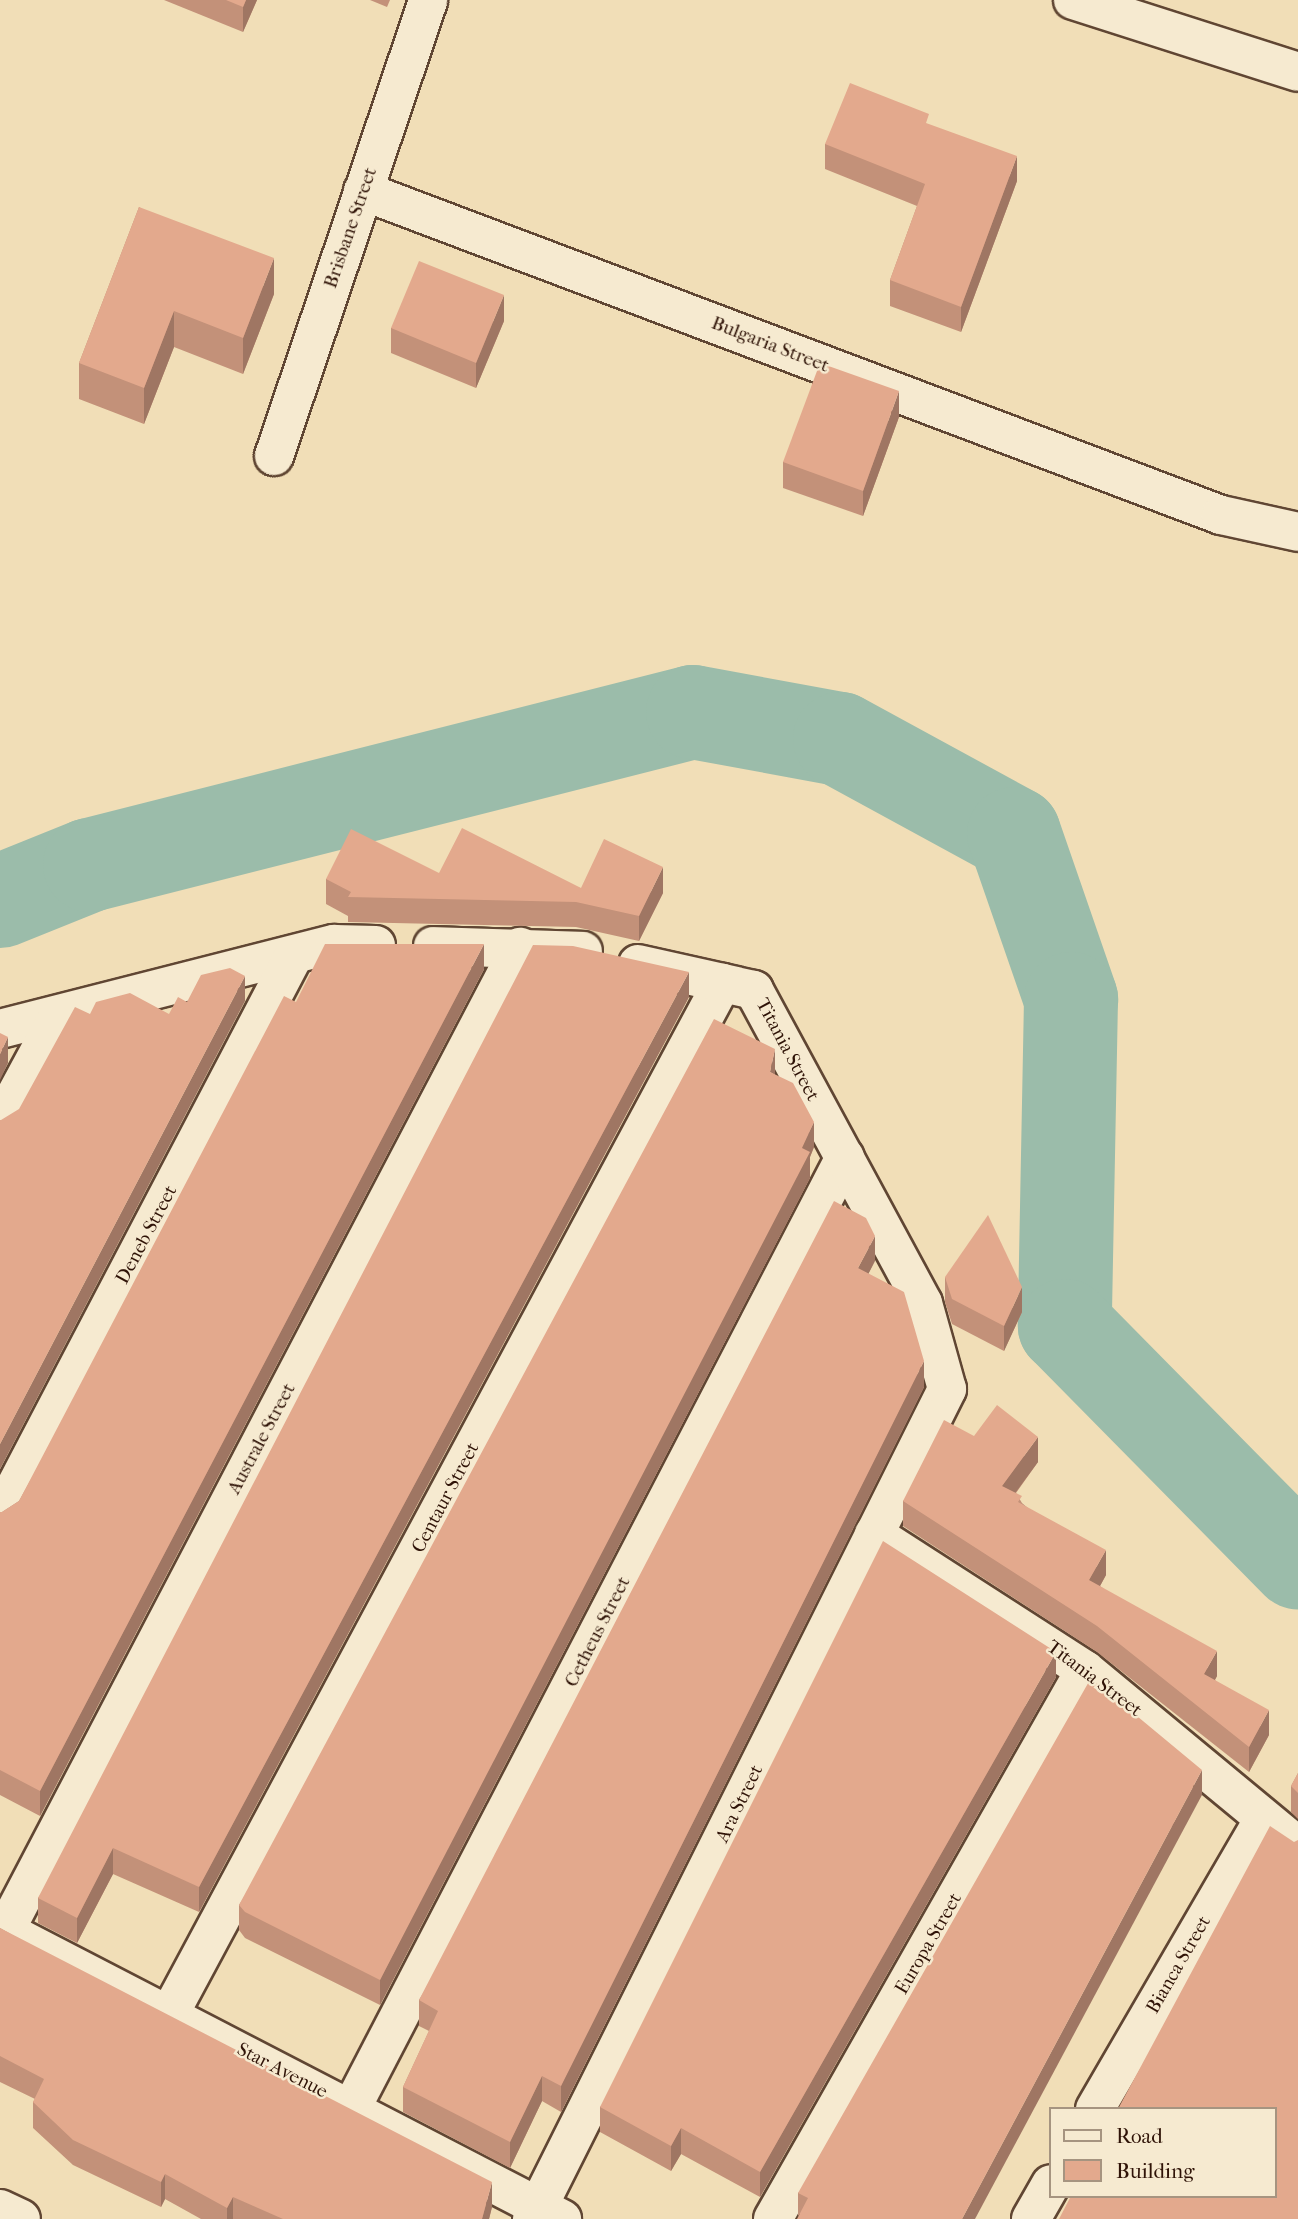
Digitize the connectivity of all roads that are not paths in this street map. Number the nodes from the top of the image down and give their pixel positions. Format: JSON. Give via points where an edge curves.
{"nodes":[{"id":1,"x":428,"y":0,"type":"edge"},
{"id":2,"x":1073,"y":0,"type":"edge"},
{"id":3,"x":1298,"y":72,"type":"edge"},
{"id":4,"x":363,"y":191,"type":"junction"},
{"id":5,"x":274,"y":456,"type":"dead end"},
{"id":6,"x":1298,"y":532,"type":"edge"},
{"id":7,"x":520,"y":947,"type":"junction"},
{"id":8,"x":294,"y":955,"type":"junction"},
{"id":9,"x":722,"y":983,"type":"junction"},
{"id":10,"x":59,"y":1015,"type":"junction"},
{"id":11,"x":0,"y":1029,"type":"edge"},
{"id":12,"x":0,"y":1124,"type":"edge"},
{"id":13,"x":845,"y":1157,"type":"junction"},
{"id":14,"x":947,"y":1388,"type":"joint"},
{"id":15,"x":0,"y":1516,"type":"edge"},
{"id":16,"x":874,"y":1534,"type":"junction"},
{"id":17,"x":1085,"y":1670,"type":"junction"},
{"id":18,"x":1262,"y":1820,"type":"junction"},
{"id":19,"x":1298,"y":1846,"type":"edge"},
{"id":20,"x":2,"y":1929,"type":"edge"},
{"id":21,"x":170,"y":2013,"type":"junction"},
{"id":22,"x":352,"y":2107,"type":"junction"},
{"id":23,"x":1096,"y":2107,"type":"edge"},
{"id":24,"x":1050,"y":2186,"type":"edge"},
{"id":25,"x":0,"y":2209,"type":"edge"},
{"id":26,"x":544,"y":2215,"type":"edge"},
{"id":27,"x":20,"y":2219,"type":"edge"},
{"id":28,"x":773,"y":2219,"type":"edge"},
{"id":29,"x":1031,"y":2219,"type":"edge"}],
"edges":[{"from":1,"to":4,"type":"street","name":"Brisbane Street"},
{"from":2,"to":3,"type":"street"},
{"from":4,"to":5,"type":"street","name":"Brisbane Street"},
{"from":4,"to":6,"type":"street","name":"Bulgaria Street","via":[[1221,515]]},
{"from":7,"to":8,"type":"street","name":"Titania Street","via":[[334,944]]},
{"from":7,"to":9,"type":"street","name":"Titania Street","via":[[576,949]]},
{"from":7,"to":20,"type":"street","name":"Australe Street"},
{"from":8,"to":10,"type":"street","name":"Titania Street"},
{"from":8,"to":15,"type":"street","name":"Deneb Street"},
{"from":9,"to":13,"type":"street","name":"Titania Street","via":[[754,990]]},
{"from":9,"to":21,"type":"street","name":"Centaur Street"},
{"from":10,"to":11,"type":"street","name":"Titania Street"},
{"from":10,"to":12,"type":"street"},
{"from":13,"to":14,"type":"street","name":"Titania Street","via":[[923,1303]]},
{"from":13,"to":22,"type":"street","name":"Cetheus Street"},
{"from":14,"to":16,"type":"street","name":"Ara Street"},
{"from":16,"to":17,"type":"street","name":"Titania Street"},
{"from":16,"to":26,"type":"street","name":"Ara Street"},
{"from":17,"to":18,"type":"street","name":"Titania Street"},
{"from":17,"to":28,"type":"street","name":"Europa Street"},
{"from":18,"to":19,"type":"street","name":"Titania Street"},
{"from":18,"to":23,"type":"street","name":"Bianca Street"},
{"from":20,"to":21,"type":"street","name":"Star Avenue"},
{"from":21,"to":22,"type":"street","name":"Star Avenue"},
{"from":22,"to":26,"type":"street","name":"Star Avenue"},
{"from":24,"to":29,"type":"street"},
{"from":25,"to":27,"type":"street"}]}
